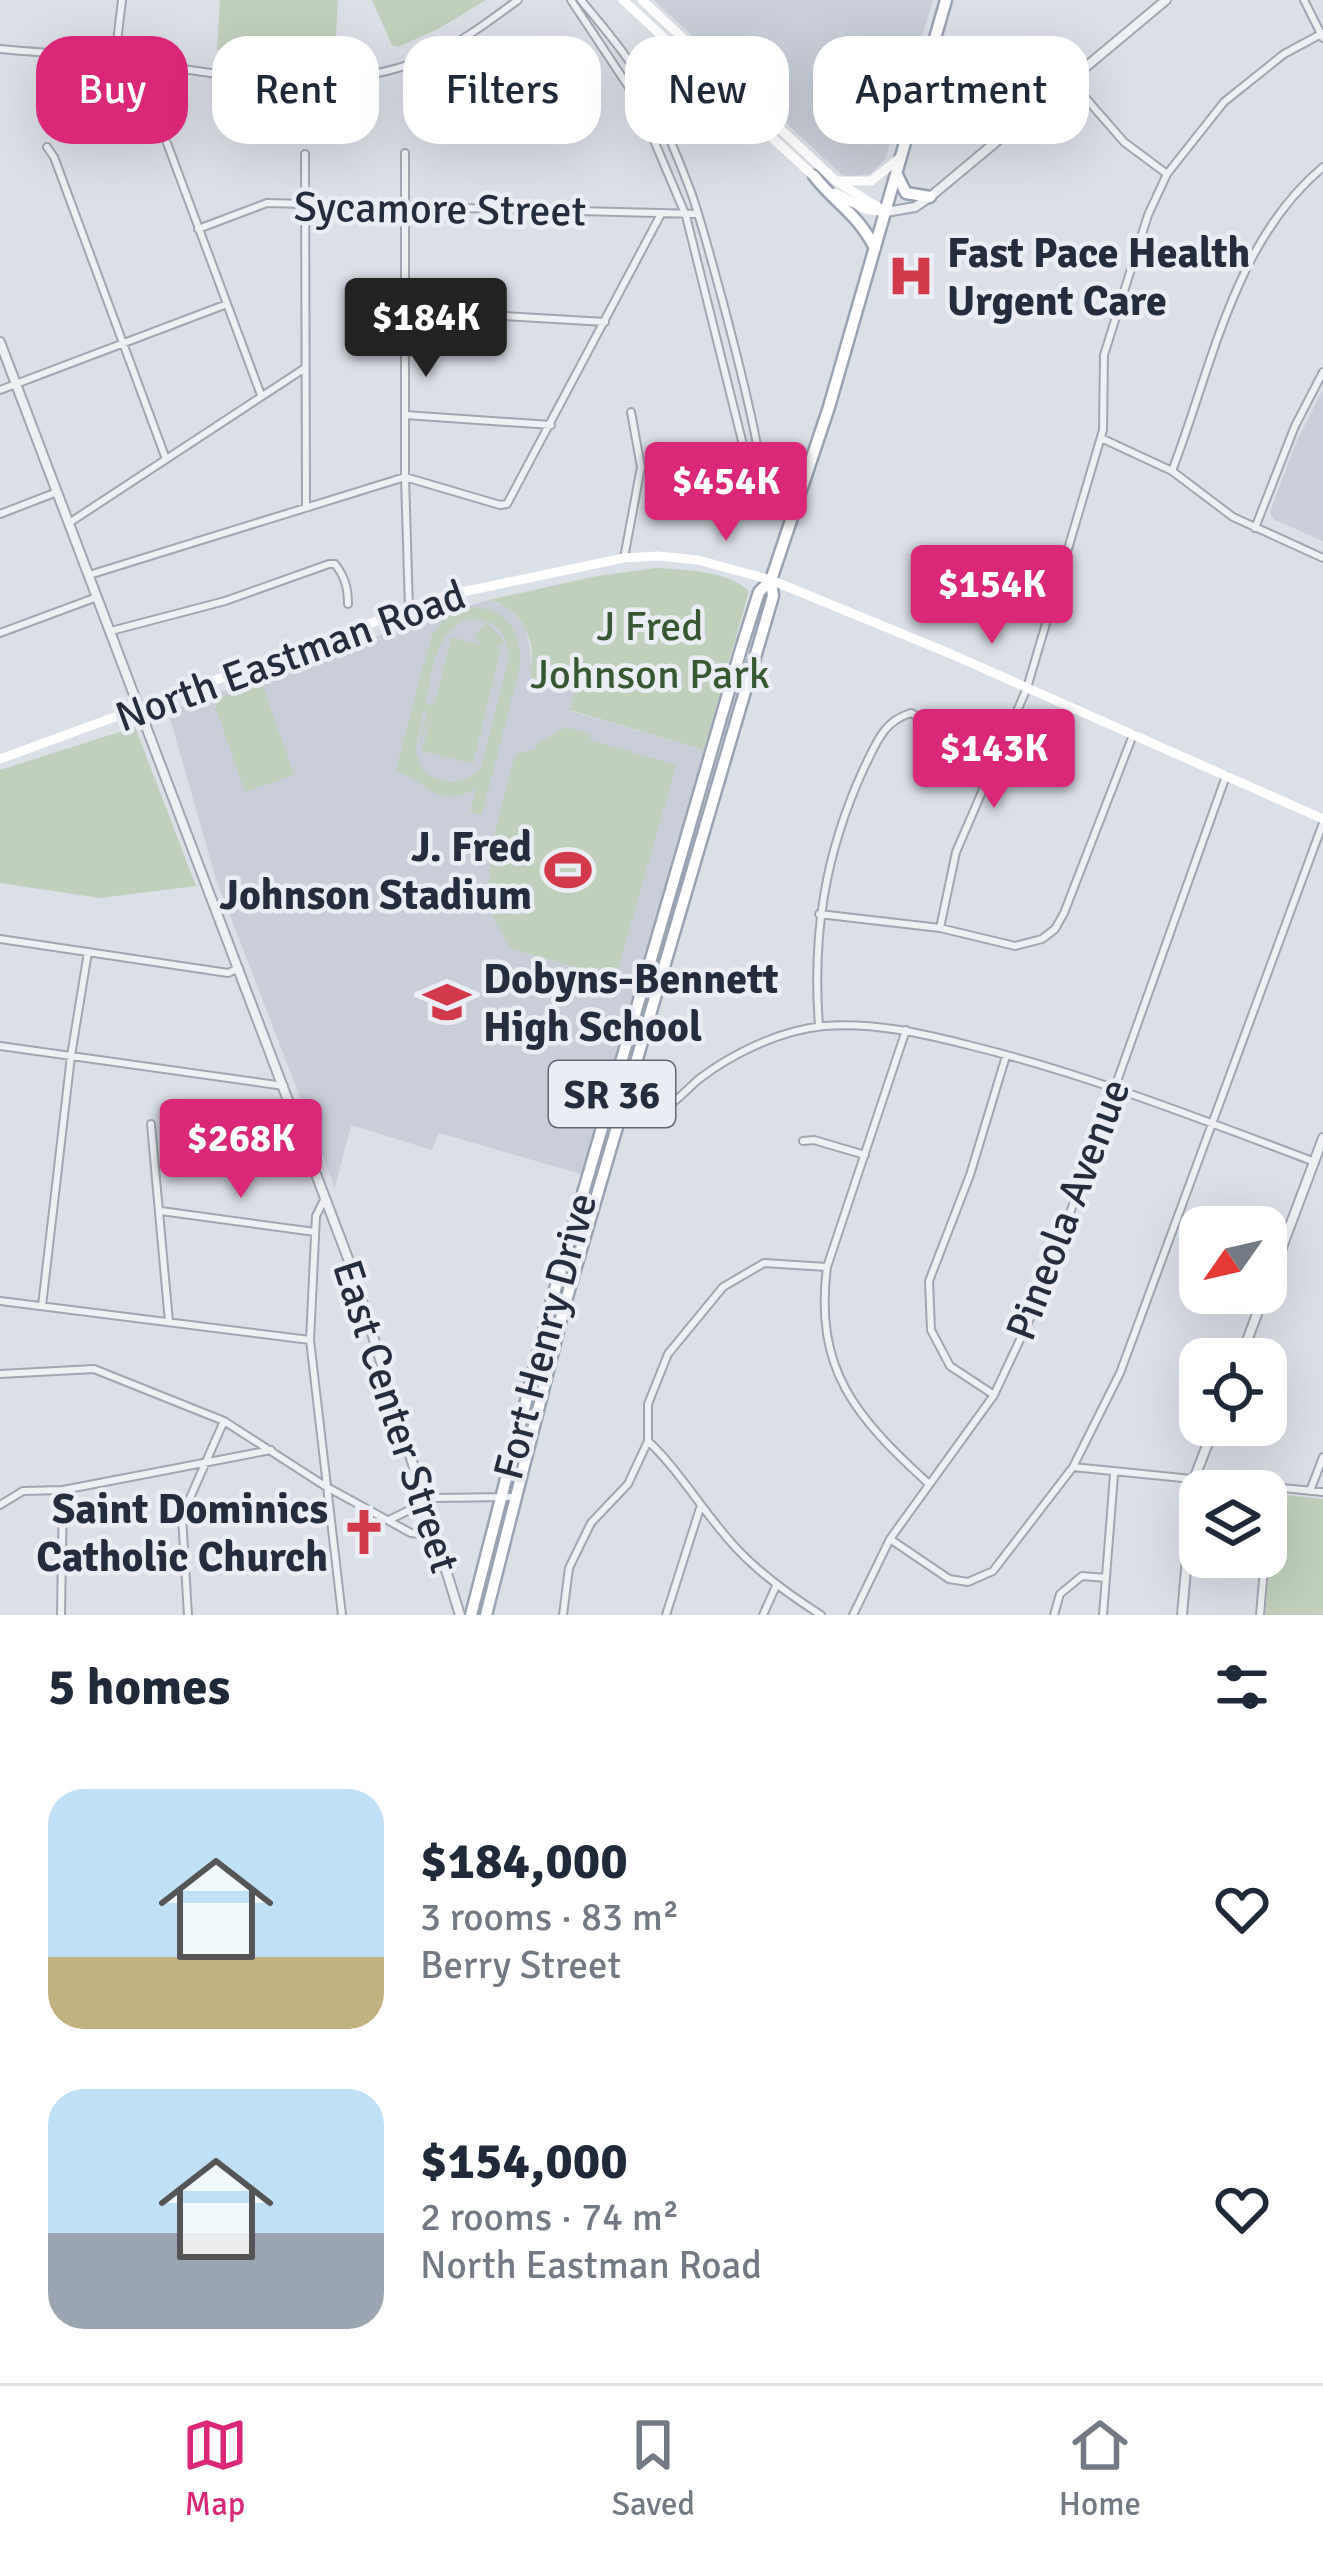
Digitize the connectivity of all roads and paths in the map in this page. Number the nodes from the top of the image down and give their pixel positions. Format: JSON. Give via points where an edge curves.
{"nodes":[{"id":1,"x":122,"y":0,"type":"edge"},
{"id":2,"x":518,"y":0,"type":"edge"},
{"id":3,"x":571,"y":0,"type":"edge"},
{"id":4,"x":581,"y":0,"type":"edge"},
{"id":5,"x":623,"y":0,"type":"edge"},
{"id":6,"x":642,"y":0,"type":"edge"},
{"id":7,"x":946,"y":0,"type":"edge"},
{"id":8,"x":1166,"y":0,"type":"edge"},
{"id":9,"x":1304,"y":0,"type":"edge"},
{"id":10,"x":661,"y":17,"type":"junction"},
{"id":11,"x":652,"y":27,"type":"junction"},
{"id":12,"x":1322,"y":35,"type":"edge"},
{"id":13,"x":118,"y":36,"type":"edge"},
{"id":14,"x":0,"y":49,"type":"edge"},
{"id":15,"x":36,"y":52,"type":"edge"},
{"id":16,"x":625,"y":55,"type":"edge"},
{"id":17,"x":1089,"y":64,"type":"edge"},
{"id":18,"x":188,"y":70,"type":"edge"},
{"id":19,"x":625,"y":81,"type":"edge"},
{"id":20,"x":1089,"y":102,"type":"edge"},
{"id":21,"x":166,"y":144,"type":"edge"},
{"id":22,"x":655,"y":144,"type":"edge"},
{"id":23,"x":669,"y":144,"type":"edge"},
{"id":24,"x":993,"y":144,"type":"edge"},
{"id":25,"x":47,"y":147,"type":"dead end"},
{"id":26,"x":405,"y":152,"type":"dead end"},
{"id":27,"x":304,"y":154,"type":"dead end"},
{"id":28,"x":902,"y":157,"type":"junction"},
{"id":29,"x":1323,"y":167,"type":"edge"},
{"id":30,"x":897,"y":174,"type":"junction"},
{"id":31,"x":1167,"y":174,"type":"junction"},
{"id":32,"x":814,"y":176,"type":"junction"},
{"id":33,"x":836,"y":181,"type":"junction"},
{"id":34,"x":930,"y":197,"type":"junction"},
{"id":35,"x":405,"y":205,"type":"junction"},
{"id":36,"x":304,"y":207,"type":"junction"},
{"id":37,"x":886,"y":212,"type":"junction"},
{"id":38,"x":662,"y":214,"type":"junction"},
{"id":39,"x":698,"y":214,"type":"junction"},
{"id":40,"x":686,"y":216,"type":"junction"},
{"id":41,"x":198,"y":229,"type":"junction"},
{"id":42,"x":875,"y":248,"type":"junction"},
{"id":43,"x":227,"y":304,"type":"junction"},
{"id":44,"x":405,"y":310,"type":"junction"},
{"id":45,"x":605,"y":322,"type":"junction"},
{"id":46,"x":0,"y":342,"type":"edge"},
{"id":47,"x":124,"y":343,"type":"junction"},
{"id":48,"x":305,"y":368,"type":"junction"},
{"id":49,"x":1323,"y":372,"type":"edge"},
{"id":50,"x":16,"y":384,"type":"junction"},
{"id":51,"x":0,"y":390,"type":"edge"},
{"id":52,"x":745,"y":394,"type":"junction"},
{"id":53,"x":261,"y":395,"type":"junction"},
{"id":54,"x":731,"y":398,"type":"junction"},
{"id":55,"x":631,"y":412,"type":"dead end"},
{"id":56,"x":405,"y":415,"type":"junction"},
{"id":57,"x":551,"y":425,"type":"junction"},
{"id":58,"x":1100,"y":438,"type":"junction"},
{"id":59,"x":166,"y":459,"type":"junction"},
{"id":60,"x":1172,"y":471,"type":"junction"},
{"id":61,"x":405,"y":477,"type":"junction"},
{"id":62,"x":57,"y":493,"type":"junction"},
{"id":63,"x":306,"y":508,"type":"junction"},
{"id":64,"x":1,"y":511,"type":"edge"},
{"id":65,"x":69,"y":523,"type":"junction"},
{"id":66,"x":1255,"y":528,"type":"junction"},
{"id":67,"x":624,"y":558,"type":"junction"},
{"id":68,"x":1323,"y":558,"type":"edge"},
{"id":69,"x":89,"y":575,"type":"junction"},
{"id":70,"x":771,"y":580,"type":"junction"},
{"id":71,"x":97,"y":597,"type":"junction"},
{"id":72,"x":348,"y":604,"type":"dead end"},
{"id":73,"x":409,"y":609,"type":"junction"},
{"id":74,"x":111,"y":631,"type":"junction"},
{"id":75,"x":0,"y":633,"type":"edge"},
{"id":76,"x":1027,"y":688,"type":"junction"},
{"id":77,"x":142,"y":708,"type":"junction"},
{"id":78,"x":1133,"y":734,"type":"junction"},
{"id":79,"x":994,"y":758,"type":"junction"},
{"id":80,"x":0,"y":759,"type":"edge"},
{"id":81,"x":1226,"y":776,"type":"junction"},
{"id":82,"x":1323,"y":821,"type":"edge"},
{"id":83,"x":819,"y":914,"type":"junction"},
{"id":84,"x":940,"y":928,"type":"junction"},
{"id":85,"x":0,"y":939,"type":"edge"},
{"id":86,"x":88,"y":952,"type":"junction"},
{"id":87,"x":239,"y":968,"type":"junction"},
{"id":88,"x":819,"y":1027,"type":"junction"},
{"id":89,"x":907,"y":1030,"type":"junction"},
{"id":90,"x":0,"y":1046,"type":"edge"},
{"id":91,"x":1006,"y":1054,"type":"junction"},
{"id":92,"x":71,"y":1056,"type":"junction"},
{"id":93,"x":284,"y":1086,"type":"junction"},
{"id":94,"x":1113,"y":1088,"type":"junction"},
{"id":95,"x":620,"y":1112,"type":"junction"},
{"id":96,"x":151,"y":1124,"type":"dead end"},
{"id":97,"x":1215,"y":1125,"type":"junction"},
{"id":98,"x":1323,"y":1138,"type":"edge"},
{"id":99,"x":803,"y":1141,"type":"dead end"},
{"id":100,"x":865,"y":1155,"type":"junction"},
{"id":101,"x":1315,"y":1162,"type":"junction"},
{"id":102,"x":325,"y":1198,"type":"junction"},
{"id":103,"x":161,"y":1211,"type":"junction"},
{"id":104,"x":316,"y":1232,"type":"junction"},
{"id":105,"x":1287,"y":1235,"type":"edge"},
{"id":106,"x":827,"y":1267,"type":"junction"},
{"id":107,"x":0,"y":1300,"type":"edge"},
{"id":108,"x":42,"y":1306,"type":"junction"},
{"id":109,"x":169,"y":1322,"type":"junction"},
{"id":110,"x":310,"y":1340,"type":"junction"},
{"id":111,"x":0,"y":1374,"type":"edge"},
{"id":112,"x":994,"y":1396,"type":"junction"},
{"id":113,"x":224,"y":1420,"type":"junction"},
{"id":114,"x":648,"y":1441,"type":"junction"},
{"id":115,"x":272,"y":1450,"type":"junction"},
{"id":116,"x":1323,"y":1456,"type":"edge"},
{"id":117,"x":204,"y":1462,"type":"junction"},
{"id":118,"x":1073,"y":1467,"type":"junction"},
{"id":119,"x":1114,"y":1474,"type":"junction"},
{"id":120,"x":1179,"y":1478,"type":"edge"},
{"id":121,"x":928,"y":1483,"type":"junction"},
{"id":122,"x":325,"y":1486,"type":"junction"},
{"id":123,"x":1287,"y":1489,"type":"edge"},
{"id":124,"x":63,"y":1490,"type":"junction"},
{"id":125,"x":1310,"y":1491,"type":"junction"},
{"id":126,"x":1323,"y":1492,"type":"edge"},
{"id":127,"x":507,"y":1497,"type":"junction"},
{"id":128,"x":425,"y":1501,"type":"junction"},
{"id":129,"x":0,"y":1504,"type":"edge"},
{"id":130,"x":701,"y":1505,"type":"junction"},
{"id":131,"x":389,"y":1520,"type":"junction"},
{"id":132,"x":435,"y":1536,"type":"junction"},
{"id":133,"x":890,"y":1539,"type":"junction"},
{"id":134,"x":483,"y":1565,"type":"junction"},
{"id":135,"x":1106,"y":1578,"type":"junction"},
{"id":136,"x":1185,"y":1578,"type":"edge"},
{"id":137,"x":1263,"y":1578,"type":"edge"},
{"id":138,"x":776,"y":1586,"type":"junction"},
{"id":139,"x":488,"y":1610,"type":"edge"},
{"id":140,"x":61,"y":1615,"type":"edge"},
{"id":141,"x":188,"y":1615,"type":"edge"},
{"id":142,"x":342,"y":1615,"type":"edge"},
{"id":143,"x":460,"y":1615,"type":"edge"},
{"id":144,"x":471,"y":1615,"type":"edge"},
{"id":145,"x":563,"y":1615,"type":"edge"},
{"id":146,"x":666,"y":1615,"type":"edge"},
{"id":147,"x":763,"y":1615,"type":"edge"},
{"id":148,"x":820,"y":1615,"type":"edge"},
{"id":149,"x":854,"y":1615,"type":"edge"},
{"id":150,"x":1054,"y":1615,"type":"edge"},
{"id":151,"x":1103,"y":1615,"type":"edge"},
{"id":152,"x":1182,"y":1615,"type":"edge"},
{"id":153,"x":1260,"y":1615,"type":"edge"}],
"edges":[{"from":1,"to":13,"type":"street"},
{"from":2,"to":18,"type":"street","via":[[423,59],[370,75],[315,81]]},
{"from":3,"to":19,"type":"street"},
{"from":4,"to":16,"type":"street"},
{"from":5,"to":11,"type":"main road"},
{"from":6,"to":10,"type":"main road"},
{"from":7,"to":28,"type":"main road","name":"Fort Henry Drive","number":"SR 36"},
{"from":8,"to":17,"type":"street"},
{"from":9,"to":12,"type":"street"},
{"from":10,"to":11,"type":"main road"},
{"from":10,"to":33,"type":"main road"},
{"from":11,"to":32,"type":"main road"},
{"from":12,"to":31,"type":"street","via":[[1235,92]]},
{"from":14,"to":15,"type":"street"},
{"from":20,"to":31,"type":"street"},
{"from":21,"to":41,"type":"street"},
{"from":22,"to":40,"type":"street"},
{"from":23,"to":39,"type":"street"},
{"from":24,"to":34,"type":"street"},
{"from":25,"to":47,"type":"street"},
{"from":26,"to":35,"type":"street"},
{"from":27,"to":36,"type":"street"},
{"from":28,"to":30,"type":"main road","name":"Fort Henry Drive","number":"SR 36"},
{"from":28,"to":33,"type":"main road","via":[[871,181]]},
{"from":29,"to":60,"type":"street","via":[[1286,202],[1255,250]]},
{"from":30,"to":34,"type":"main road","via":[[906,193]]},
{"from":30,"to":37,"type":"main road","name":"Fort Henry Drive","number":"SR 36"},
{"from":31,"to":58,"type":"street","via":[[1104,355]]},
{"from":32,"to":37,"type":"main road","via":[[846,201]]},
{"from":32,"to":42,"type":"main road","via":[[857,216]]},
{"from":33,"to":37,"type":"main road"},
{"from":34,"to":37,"type":"street"},
{"from":35,"to":36,"type":"street","name":"Sycamore Street"},
{"from":35,"to":38,"type":"street","name":"Sycamore Street"},
{"from":35,"to":44,"type":"street"},
{"from":36,"to":41,"type":"street","name":"Sycamore Street","via":[[252,206]]},
{"from":36,"to":48,"type":"street"},
{"from":37,"to":42,"type":"main road","name":"Fort Henry Drive","number":"SR 36"},
{"from":38,"to":40,"type":"street","name":"Sycamore Street"},
{"from":38,"to":45,"type":"street"},
{"from":39,"to":40,"type":"street","name":"Sycamore Street"},
{"from":39,"to":52,"type":"street"},
{"from":40,"to":54,"type":"street"},
{"from":41,"to":43,"type":"street"},
{"from":42,"to":70,"type":"main road","name":"Fort Henry Drive","number":"SR 36"},
{"from":43,"to":47,"type":"street"},
{"from":43,"to":53,"type":"street"},
{"from":44,"to":45,"type":"street"},
{"from":44,"to":56,"type":"street"},
{"from":45,"to":57,"type":"street"},
{"from":46,"to":50,"type":"street","name":"East Center Street"},
{"from":47,"to":50,"type":"street"},
{"from":47,"to":59,"type":"street"},
{"from":48,"to":53,"type":"street"},
{"from":48,"to":63,"type":"street"},
{"from":49,"to":66,"type":"street"},
{"from":50,"to":51,"type":"street"},
{"from":50,"to":62,"type":"street","name":"East Center Street"},
{"from":52,"to":54,"type":"street"},
{"from":52,"to":54,"type":"street","via":[[762,498]]},
{"from":53,"to":59,"type":"street"},
{"from":55,"to":67,"type":"street","via":[[641,467]]},
{"from":56,"to":57,"type":"street"},
{"from":56,"to":61,"type":"street"},
{"from":57,"to":61,"type":"street","via":[[514,496],[500,505]]},
{"from":58,"to":60,"type":"street"},
{"from":58,"to":76,"type":"street"},
{"from":59,"to":65,"type":"street"},
{"from":60,"to":66,"type":"street"},
{"from":61,"to":63,"type":"street"},
{"from":61,"to":73,"type":"street"},
{"from":62,"to":64,"type":"street"},
{"from":62,"to":65,"type":"street","name":"East Center Street"},
{"from":63,"to":69,"type":"street"},
{"from":65,"to":69,"type":"street","name":"East Center Street"},
{"from":66,"to":68,"type":"street"},
{"from":67,"to":70,"type":"main road","name":"North Eastman Road","via":[[686,558]]},
{"from":67,"to":73,"type":"main road","name":"North Eastman Road"},
{"from":69,"to":71,"type":"street","name":"East Center Street"},
{"from":70,"to":76,"type":"main road","name":"North Eastman Road"},
{"from":70,"to":95,"type":"main road","name":"Fort Henry Drive","number":"SR 36","via":[[773,596]]},
{"from":70,"to":127,"type":"main road","name":"Fort Henry Drive","number":"SR 36","via":[[759,592],[741,649],[552,1300]]},
{"from":71,"to":74,"type":"street","name":"East Center Street"},
{"from":71,"to":75,"type":"street"},
{"from":72,"to":74,"type":"street","via":[[341,572],[329,564]]},
{"from":73,"to":77,"type":"main road","name":"North Eastman Road"},
{"from":74,"to":77,"type":"street","name":"East Center Street"},
{"from":76,"to":78,"type":"main road","name":"North Eastman Road"},
{"from":76,"to":79,"type":"street"},
{"from":77,"to":80,"type":"main road","name":"North Eastman Road"},
{"from":77,"to":87,"type":"street","name":"East Center Street"},
{"from":78,"to":81,"type":"main road","name":"North Eastman Road"},
{"from":78,"to":84,"type":"street","via":[[1055,929],[1016,946]]},
{"from":79,"to":83,"type":"street","via":[[911,713],[886,726],[838,830]]},
{"from":79,"to":84,"type":"street","via":[[956,851]]},
{"from":81,"to":82,"type":"main road","name":"North Eastman Road"},
{"from":81,"to":94,"type":"street","name":"Pineola Avenue"},
{"from":82,"to":97,"type":"street"},
{"from":83,"to":84,"type":"street"},
{"from":83,"to":88,"type":"street"},
{"from":85,"to":86,"type":"street"},
{"from":86,"to":87,"type":"street","via":[[229,973]]},
{"from":86,"to":92,"type":"street"},
{"from":87,"to":93,"type":"street","name":"East Center Street"},
{"from":88,"to":89,"type":"street"},
{"from":88,"to":95,"type":"street","via":[[732,1059],[663,1110]]},
{"from":89,"to":91,"type":"street"},
{"from":89,"to":100,"type":"street"},
{"from":90,"to":92,"type":"street"},
{"from":91,"to":94,"type":"street"},
{"from":91,"to":112,"type":"street","via":[[929,1281],[932,1330],[950,1366]]},
{"from":92,"to":93,"type":"street"},
{"from":92,"to":108,"type":"street"},
{"from":93,"to":102,"type":"street","name":"East Center Street"},
{"from":94,"to":97,"type":"street"},
{"from":94,"to":112,"type":"street","name":"Pineola Avenue","via":[[1040,1297]]},
{"from":95,"to":127,"type":"main road","name":"Fort Henry Drive","number":"SR 36"},
{"from":96,"to":103,"type":"street"},
{"from":97,"to":101,"type":"street"},
{"from":97,"to":118,"type":"street","via":[[1120,1373]]},
{"from":98,"to":101,"type":"street"},
{"from":99,"to":100,"type":"street"},
{"from":100,"to":106,"type":"street"},
{"from":101,"to":105,"type":"street"},
{"from":102,"to":104,"type":"street"},
{"from":102,"to":128,"type":"street","name":"East Center Street"},
{"from":103,"to":104,"type":"street"},
{"from":103,"to":109,"type":"street"},
{"from":104,"to":110,"type":"street"},
{"from":106,"to":114,"type":"street","via":[[764,1263],[723,1287],[668,1354],[647,1404]]},
{"from":106,"to":121,"type":"street","via":[[822,1306],[846,1396]]},
{"from":107,"to":108,"type":"street"},
{"from":108,"to":109,"type":"street"},
{"from":109,"to":110,"type":"street"},
{"from":110,"to":122,"type":"street"},
{"from":111,"to":113,"type":"street","via":[[94,1369]]},
{"from":112,"to":121,"type":"street","name":"Pineola Avenue"},
{"from":113,"to":115,"type":"street"},
{"from":113,"to":117,"type":"street"},
{"from":114,"to":130,"type":"street"},
{"from":114,"to":145,"type":"street","via":[[628,1484],[591,1523],[576,1553]]},
{"from":115,"to":117,"type":"street"},
{"from":115,"to":122,"type":"street"},
{"from":116,"to":125,"type":"street"},
{"from":117,"to":124,"type":"street"},
{"from":117,"to":141,"type":"street","via":[[182,1516]]},
{"from":118,"to":119,"type":"street"},
{"from":118,"to":133,"type":"street","via":[[993,1570],[968,1582],[949,1579]]},
{"from":119,"to":120,"type":"street"},
{"from":119,"to":135,"type":"street"},
{"from":121,"to":133,"type":"street","name":"Pineola Avenue"},
{"from":122,"to":131,"type":"street"},
{"from":122,"to":142,"type":"street"},
{"from":123,"to":125,"type":"street"},
{"from":124,"to":129,"type":"street","via":[[23,1491]]},
{"from":124,"to":140,"type":"street"},
{"from":125,"to":126,"type":"street"},
{"from":127,"to":128,"type":"street"},
{"from":127,"to":134,"type":"main road","name":"Fort Henry Drive","number":"SR 36"},
{"from":127,"to":139,"type":"main road","name":"Fort Henry Drive","number":"SR 36"},
{"from":128,"to":131,"type":"street"},
{"from":128,"to":132,"type":"street","name":"East Center Street"},
{"from":130,"to":138,"type":"street"},
{"from":130,"to":146,"type":"street"},
{"from":131,"to":132,"type":"street"},
{"from":132,"to":143,"type":"street","name":"East Center Street"},
{"from":133,"to":149,"type":"street","name":"Pineola Avenue"},
{"from":134,"to":139,"type":"main road"},
{"from":134,"to":144,"type":"main road","name":"Fort Henry Drive","number":"SR 36"},
{"from":135,"to":150,"type":"street","via":[[1082,1576],[1060,1594]]},
{"from":135,"to":151,"type":"street"},
{"from":136,"to":152,"type":"street"},
{"from":137,"to":153,"type":"street"},
{"from":138,"to":147,"type":"street"},
{"from":138,"to":148,"type":"street"}]}
